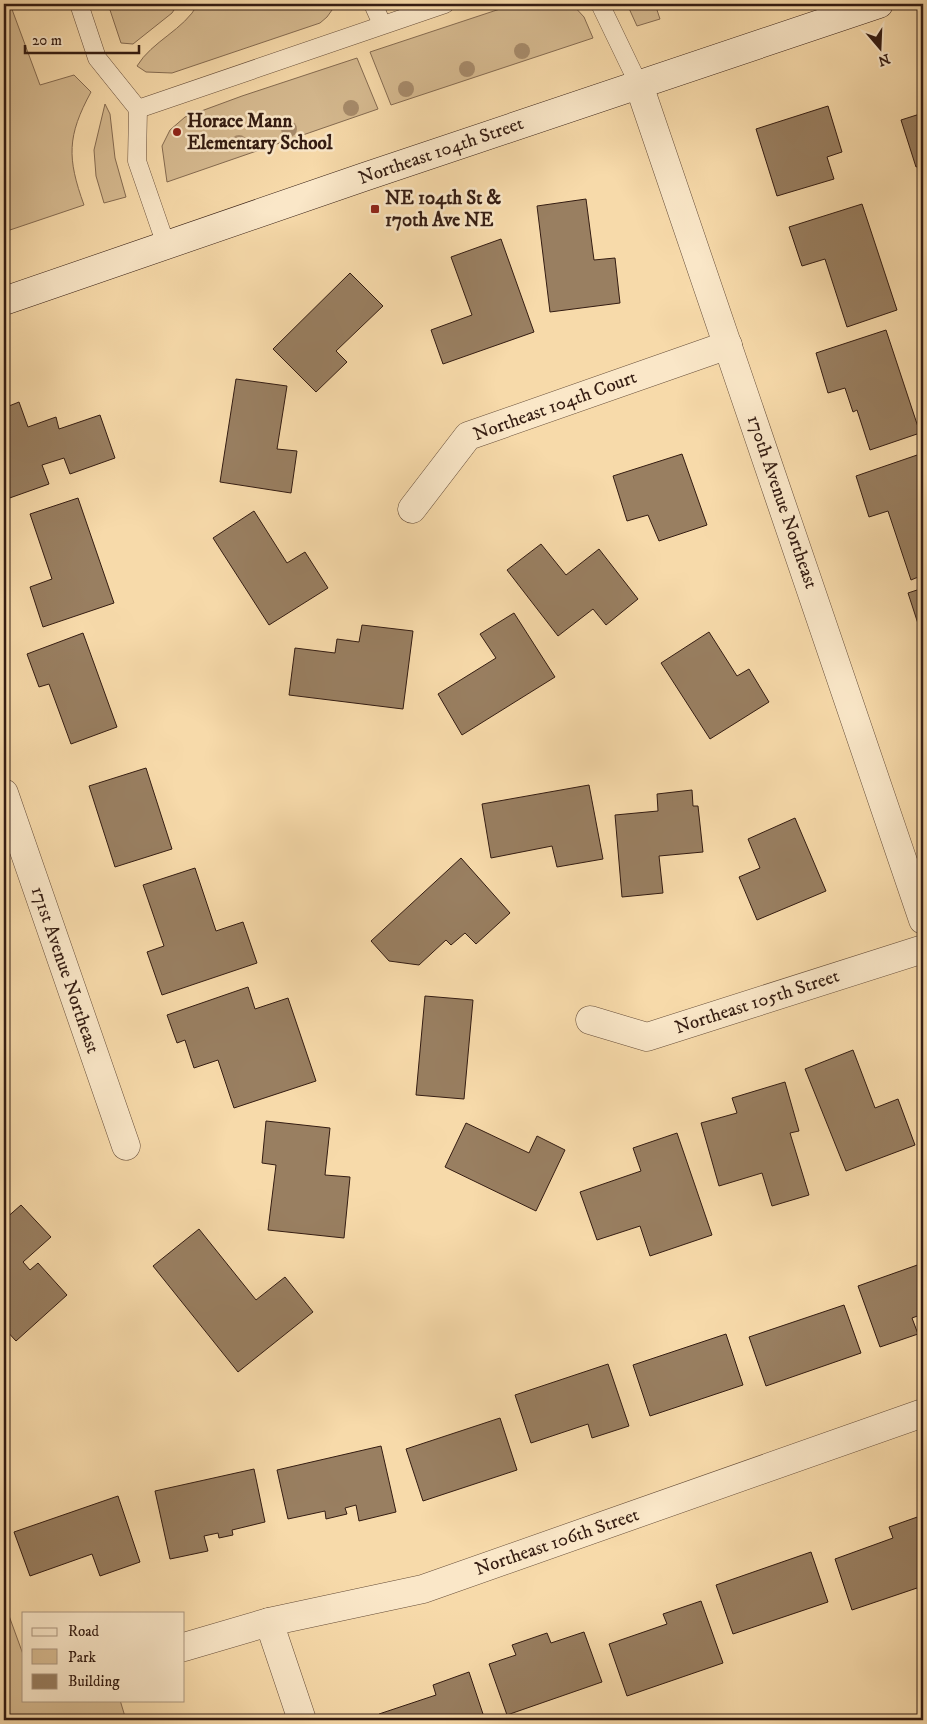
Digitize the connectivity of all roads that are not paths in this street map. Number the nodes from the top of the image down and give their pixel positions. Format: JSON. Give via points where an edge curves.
{"nodes":[{"id":1,"x":79,"y":4,"type":"edge"},
{"id":2,"x":373,"y":4,"type":"edge"},
{"id":3,"x":445,"y":4,"type":"edge"},
{"id":4,"x":600,"y":4,"type":"edge"},
{"id":5,"x":879,"y":4,"type":"edge"},
{"id":6,"x":382,"y":24,"type":"junction"},
{"id":7,"x":639,"y":85,"type":"junction"},
{"id":8,"x":138,"y":108,"type":"junction"},
{"id":9,"x":166,"y":245,"type":"junction"},
{"id":10,"x":4,"y":301,"type":"edge"},
{"id":11,"x":728,"y":345,"type":"junction"},
{"id":12,"x":412,"y":509,"type":"dead end"},
{"id":13,"x":4,"y":793,"type":"edge"},
{"id":14,"x":923,"y":920,"type":"edge"},
{"id":15,"x":923,"y":949,"type":"edge"},
{"id":16,"x":590,"y":1020,"type":"dead end"},
{"id":17,"x":126,"y":1146,"type":"dead end"},
{"id":18,"x":923,"y":1413,"type":"edge"},
{"id":19,"x":269,"y":1622,"type":"junction"},
{"id":20,"x":185,"y":1647,"type":"edge"},
{"id":21,"x":302,"y":1720,"type":"edge"}],
"edges":[{"from":1,"to":8,"type":"lane","via":[[97,58]]},
{"from":2,"to":6,"type":"lane"},
{"from":3,"to":6,"type":"lane"},
{"from":4,"to":7,"type":"lane"},
{"from":5,"to":7,"type":"street","name":"Northeast 104th Street"},
{"from":6,"to":8,"type":"lane"},
{"from":7,"to":9,"type":"street","name":"Northeast 104th Street"},
{"from":7,"to":11,"type":"street","name":"170th Avenue Northeast"},
{"from":8,"to":9,"type":"lane","via":[[137,161]]},
{"from":9,"to":10,"type":"street","name":"Northeast 104th Street"},
{"from":11,"to":12,"type":"street","name":"Northeast 104th Court","via":[[468,436]]},
{"from":11,"to":14,"type":"street","name":"170th Avenue Northeast"},
{"from":13,"to":17,"type":"street","name":"171st Avenue Northeast"},
{"from":15,"to":16,"type":"street","name":"Northeast 105th Street","via":[[647,1037]]},
{"from":18,"to":19,"type":"street","name":"Northeast 106th Street","via":[[423,1589]]},
{"from":19,"to":20,"type":"street","name":"Northeast 106th Street"},
{"from":19,"to":21,"type":"street"}]}
